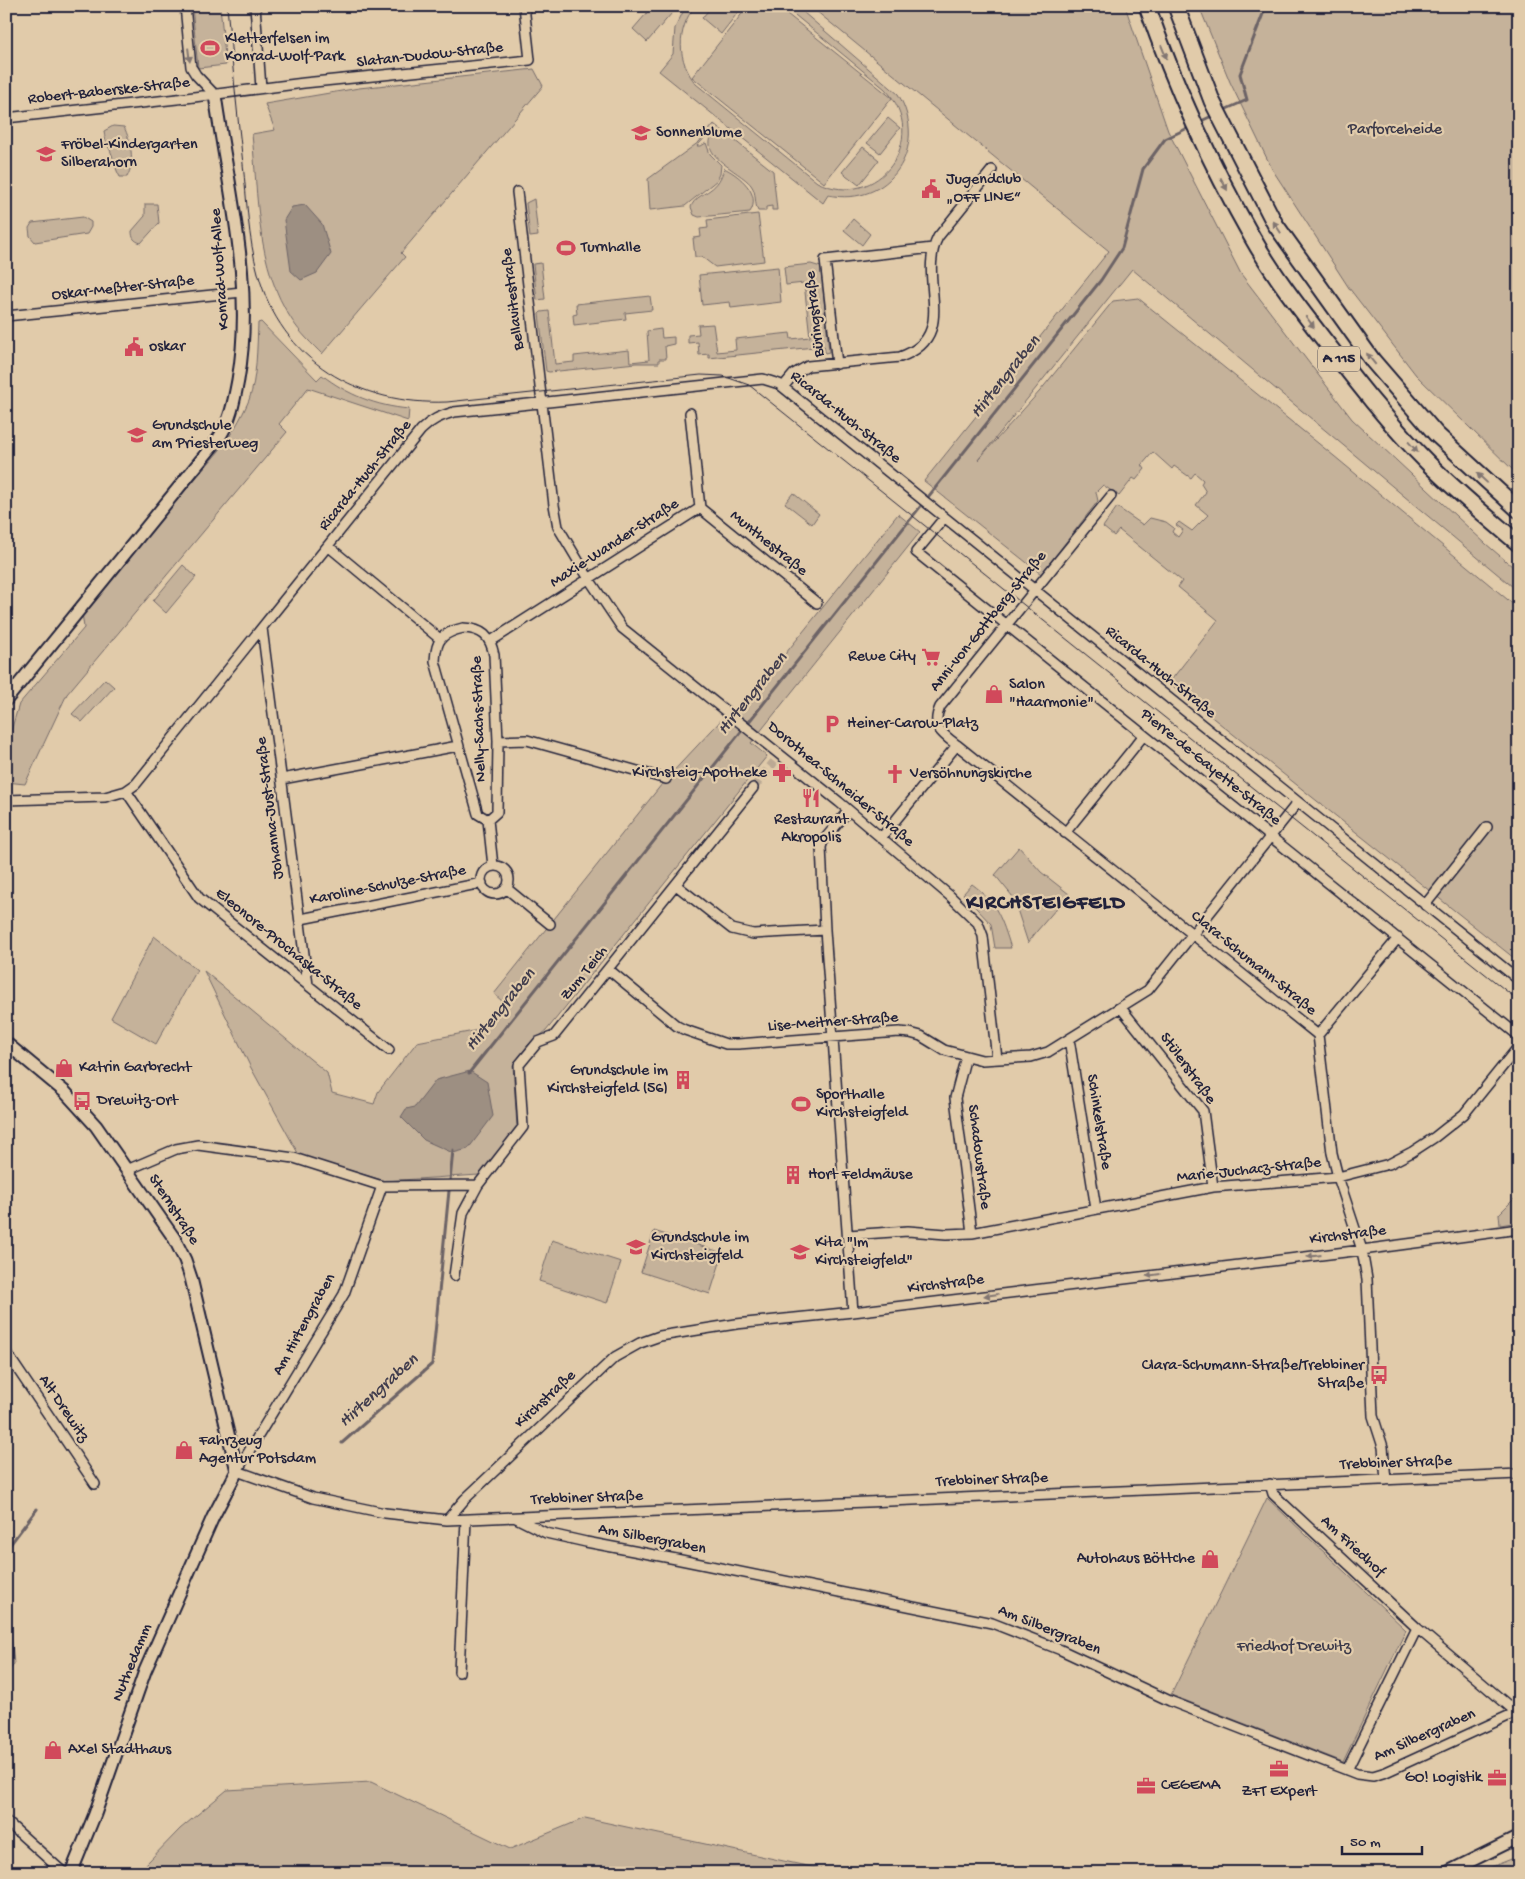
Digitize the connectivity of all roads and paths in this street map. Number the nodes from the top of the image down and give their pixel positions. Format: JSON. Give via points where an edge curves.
{"nodes":[{"id":1,"x":184,"y":6,"type":"edge"},
{"id":2,"x":254,"y":6,"type":"edge"},
{"id":3,"x":524,"y":6,"type":"edge"},
{"id":4,"x":1147,"y":6,"type":"edge"},
{"id":5,"x":1176,"y":6,"type":"edge"},
{"id":6,"x":261,"y":88,"type":"junction"},
{"id":7,"x":215,"y":95,"type":"junction"},
{"id":8,"x":6,"y":118,"type":"edge"},
{"id":9,"x":992,"y":170,"type":"dead end"},
{"id":10,"x":517,"y":192,"type":"dead end"},
{"id":11,"x":933,"y":248,"type":"junction"},
{"id":12,"x":242,"y":292,"type":"junction"},
{"id":13,"x":6,"y":316,"type":"edge"},
{"id":14,"x":836,"y":364,"type":"junction"},
{"id":15,"x":783,"y":387,"type":"junction"},
{"id":16,"x":542,"y":403,"type":"junction"},
{"id":17,"x":690,"y":413,"type":"dead end"},
{"id":18,"x":1111,"y":496,"type":"dead end"},
{"id":19,"x":700,"y":508,"type":"junction"},
{"id":20,"x":1519,"y":510,"type":"edge"},
{"id":21,"x":944,"y":518,"type":"junction"},
{"id":22,"x":1519,"y":544,"type":"edge"},
{"id":23,"x":328,"y":546,"type":"junction"},
{"id":24,"x":589,"y":579,"type":"junction"},
{"id":25,"x":1034,"y":590,"type":"junction"},
{"id":26,"x":816,"y":603,"type":"dead end"},
{"id":27,"x":1006,"y":625,"type":"junction"},
{"id":28,"x":262,"y":628,"type":"junction"},
{"id":29,"x":440,"y":639,"type":"junction"},
{"id":30,"x":491,"y":641,"type":"junction"},
{"id":31,"x":6,"y":700,"type":"edge"},
{"id":32,"x":1144,"y":735,"type":"junction"},
{"id":33,"x":498,"y":741,"type":"junction"},
{"id":34,"x":957,"y":745,"type":"junction"},
{"id":35,"x":458,"y":746,"type":"junction"},
{"id":36,"x":282,"y":779,"type":"junction"},
{"id":37,"x":666,"y":779,"type":"dead end"},
{"id":38,"x":753,"y":788,"type":"tunnel mouth"},
{"id":39,"x":126,"y":791,"type":"junction"},
{"id":40,"x":6,"y":800,"type":"edge"},
{"id":41,"x":1298,"y":802,"type":"junction"},
{"id":42,"x":848,"y":811,"type":"junction"},
{"id":43,"x":488,"y":820,"type":"junction"},
{"id":44,"x":1487,"y":827,"type":"dead end"},
{"id":45,"x":1066,"y":833,"type":"junction"},
{"id":46,"x":1271,"y":836,"type":"junction"},
{"id":47,"x":881,"y":838,"type":"junction"},
{"id":48,"x":493,"y":866,"type":"junction"},
{"id":49,"x":482,"y":883,"type":"junction"},
{"id":50,"x":676,"y":885,"type":"junction"},
{"id":51,"x":506,"y":888,"type":"junction"},
{"id":52,"x":1425,"y":905,"type":"junction"},
{"id":53,"x":300,"y":919,"type":"junction"},
{"id":54,"x":550,"y":924,"type":"dead end"},
{"id":55,"x":825,"y":930,"type":"junction"},
{"id":56,"x":1192,"y":934,"type":"junction"},
{"id":57,"x":1398,"y":938,"type":"junction"},
{"id":58,"x":608,"y":969,"type":"junction"},
{"id":59,"x":1519,"y":980,"type":"edge"},
{"id":60,"x":308,"y":985,"type":"junction"},
{"id":61,"x":1121,"y":1008,"type":"junction"},
{"id":62,"x":1318,"y":1035,"type":"junction"},
{"id":63,"x":1519,"y":1036,"type":"edge"},
{"id":64,"x":834,"y":1037,"type":"junction"},
{"id":65,"x":1070,"y":1039,"type":"junction"},
{"id":66,"x":6,"y":1043,"type":"edge"},
{"id":67,"x":1519,"y":1046,"type":"edge"},
{"id":68,"x":389,"y":1050,"type":"dead end"},
{"id":69,"x":966,"y":1056,"type":"junction"},
{"id":70,"x":997,"y":1059,"type":"junction"},
{"id":71,"x":127,"y":1170,"type":"junction"},
{"id":72,"x":1338,"y":1177,"type":"junction"},
{"id":73,"x":478,"y":1185,"type":"junction"},
{"id":74,"x":382,"y":1186,"type":"junction"},
{"id":75,"x":1213,"y":1186,"type":"junction"},
{"id":76,"x":1096,"y":1208,"type":"junction"},
{"id":77,"x":1519,"y":1229,"type":"edge"},
{"id":78,"x":972,"y":1233,"type":"junction"},
{"id":79,"x":848,"y":1235,"type":"junction"},
{"id":80,"x":1362,"y":1250,"type":"junction"},
{"id":81,"x":454,"y":1276,"type":"dead end"},
{"id":82,"x":854,"y":1312,"type":"junction"},
{"id":83,"x":6,"y":1352,"type":"edge"},
{"id":84,"x":237,"y":1470,"type":"junction"},
{"id":85,"x":1519,"y":1474,"type":"edge"},
{"id":86,"x":1386,"y":1480,"type":"junction"},
{"id":87,"x":95,"y":1484,"type":"dead end"},
{"id":88,"x":1270,"y":1484,"type":"junction"},
{"id":89,"x":515,"y":1517,"type":"junction"},
{"id":90,"x":447,"y":1520,"type":"junction"},
{"id":91,"x":466,"y":1520,"type":"junction"},
{"id":92,"x":1417,"y":1628,"type":"junction"},
{"id":93,"x":459,"y":1672,"type":"dead end"},
{"id":94,"x":1517,"y":1711,"type":"edge"},
{"id":95,"x":1347,"y":1770,"type":"junction"},
{"id":96,"x":6,"y":1821,"type":"edge"},
{"id":97,"x":1519,"y":1837,"type":"edge"},
{"id":98,"x":64,"y":1873,"type":"edge"},
{"id":99,"x":71,"y":1873,"type":"edge"},
{"id":100,"x":1446,"y":1873,"type":"edge"}],
"edges":[{"from":1,"to":7,"type":"street","one_way":true,"via":[[191,67]]},
{"from":2,"to":6,"type":"street"},
{"from":3,"to":6,"type":"street","name":"Slatan-Dudow-Straße","via":[[530,60]]},
{"from":4,"to":22,"type":"highway","number":"A 115","one_way":true,"via":[[1202,141],[1253,238],[1300,309],[1365,393],[1428,463]]},
{"from":20,"to":5,"type":"highway","number":"A 115","one_way":true,"via":[[1436,434],[1373,361],[1275,224],[1212,101]]},
{"from":6,"to":7,"type":"street","name":"Slatan-Dudow-Straße"},
{"from":7,"to":8,"type":"street","name":"Robert-Baberske-Straße"},
{"from":7,"to":12,"type":"street","name":"Konrad-Wolf-Allee","via":[[233,200]]},
{"from":9,"to":11,"type":"street","via":[[938,237]]},
{"from":10,"to":16,"type":"street","name":"Bellavitestraße"},
{"from":11,"to":14,"type":"street","via":[[930,261],[935,312],[932,328],[924,342],[900,358]]},
{"from":11,"to":14,"type":"street","name":"Büringstraße","via":[[825,260]]},
{"from":12,"to":13,"type":"street","name":"Oskar-Meßter-Straße"},
{"from":12,"to":31,"type":"street","name":"Konrad-Wolf-Allee","via":[[240,370],[233,411],[220,438]]},
{"from":14,"to":15,"type":"street","via":[[803,368]]},
{"from":15,"to":16,"type":"street","name":"Ricarda-Huch-Straße","via":[[764,379]]},
{"from":15,"to":21,"type":"street","name":"Ricarda-Huch-Straße"},
{"from":16,"to":23,"type":"street","name":"Ricarda-Huch-Straße","via":[[454,412],[431,421]]},
{"from":16,"to":24,"type":"street","name":"Dorothea-Schneider-Straße","via":[[558,526]]},
{"from":17,"to":19,"type":"street","name":"Maxie-Wander-Straße"},
{"from":18,"to":25,"type":"street","name":"Anni-von-Gottberg-Straße"},
{"from":19,"to":24,"type":"street","name":"Maxie-Wander-Straße"},
{"from":19,"to":26,"type":"street","name":"Munthestraße"},
{"from":21,"to":25,"type":"street","name":"Ricarda-Huch-Straße"},
{"from":21,"to":27,"type":"street","name":"Pierre-de-Gayette-Straße","via":[[916,552]]},
{"from":23,"to":28,"type":"street","name":"Ricarda-Huch-Straße"},
{"from":23,"to":29,"type":"street"},
{"from":24,"to":30,"type":"street","name":"Maxie-Wander-Straße"},
{"from":24,"to":42,"type":"street","name":"Dorothea-Schneider-Straße","via":[[622,628],[757,736],[777,758]]},
{"from":25,"to":27,"type":"street","name":"Anni-von-Gottberg-Straße"},
{"from":25,"to":41,"type":"street","name":"Ricarda-Huch-Straße"},
{"from":27,"to":32,"type":"street","name":"Pierre-de-Gayette-Straße"},
{"from":27,"to":34,"type":"street","name":"Anni-von-Gottberg-Straße","via":[[936,716],[937,726]]},
{"from":28,"to":36,"type":"street","name":"Johanna-Just-Straße"},
{"from":28,"to":39,"type":"street","name":"Ricarda-Huch-Straße","via":[[136,784]]},
{"from":29,"to":30,"type":"street","name":"Nelly-Sachs-Straße","via":[[451,631],[473,628]]},
{"from":29,"to":35,"type":"street","name":"Nelly-Sachs-Straße","via":[[435,661]]},
{"from":30,"to":33,"type":"street","name":"Nelly-Sachs-Straße"},
{"from":32,"to":45,"type":"street"},
{"from":32,"to":46,"type":"street","name":"Pierre-de-Gayette-Straße"},
{"from":33,"to":37,"type":"street","via":[[527,740]]},
{"from":33,"to":43,"type":"street","name":"Nelly-Sachs-Straße","via":[[497,812]]},
{"from":34,"to":45,"type":"street","name":"Clara-Schumann-Straße"},
{"from":34,"to":47,"type":"street"},
{"from":35,"to":36,"type":"street"},
{"from":35,"to":43,"type":"street","name":"Nelly-Sachs-Straße","via":[[478,814]]},
{"from":36,"to":53,"type":"street","name":"Johanna-Just-Straße"},
{"from":38,"to":50,"type":"street","name":"Zum Teich"},
{"from":39,"to":40,"type":"street","name":"Ricarda-Huch-Straße","via":[[105,797]]},
{"from":39,"to":60,"type":"street","name":"Eleonore-Prochaska-Straße","via":[[199,898]]},
{"from":41,"to":46,"type":"street","name":"Lise-Meitner-Straße"},
{"from":41,"to":52,"type":"street","name":"Ricarda-Huch-Straße"},
{"from":42,"to":47,"type":"street","name":"Dorothea-Schneider-Straße"},
{"from":42,"to":55,"type":"street","via":[[821,847]]},
{"from":43,"to":48,"type":"street","name":"Nelly-Sachs-Straße"},
{"from":44,"to":52,"type":"street"},
{"from":45,"to":56,"type":"street","name":"Clara-Schumann-Straße"},
{"from":46,"to":56,"type":"street","name":"Lise-Meitner-Straße"},
{"from":46,"to":57,"type":"street","name":"Pierre-de-Gayette-Straße"},
{"from":47,"to":70,"type":"street","name":"Dorothea-Schneider-Straße","via":[[978,923],[983,936]]},
{"from":48,"to":49,"type":"street","via":[[485,871]]},
{"from":48,"to":51,"type":"street","via":[[508,874]]},
{"from":49,"to":51,"type":"street","via":[[494,894]]},
{"from":49,"to":53,"type":"street","name":"Karoline-Schulze-Straße"},
{"from":50,"to":55,"type":"street","via":[[732,929],[754,934]]},
{"from":50,"to":58,"type":"street","name":"Zum Teich"},
{"from":51,"to":54,"type":"street"},
{"from":52,"to":59,"type":"street","name":"Ricarda-Huch-Straße"},
{"from":53,"to":60,"type":"street","name":"Johanna-Just-Straße"},
{"from":55,"to":64,"type":"street"},
{"from":56,"to":61,"type":"street","name":"Lise-Meitner-Straße","via":[[1148,990]]},
{"from":56,"to":62,"type":"street","name":"Clara-Schumann-Straße"},
{"from":57,"to":62,"type":"street"},
{"from":57,"to":63,"type":"street","name":"Pierre-de-Gayette-Straße"},
{"from":58,"to":64,"type":"street","name":"Lise-Meitner-Straße","via":[[677,1026],[726,1044]]},
{"from":58,"to":73,"type":"street","name":"Zum Teich","via":[[554,1036],[538,1042],[519,1065],[524,1127]]},
{"from":60,"to":68,"type":"street","name":"Eleonore-Prochaska-Straße"},
{"from":61,"to":65,"type":"street","name":"Lise-Meitner-Straße"},
{"from":61,"to":75,"type":"street","name":"Stülerstraße","via":[[1203,1111]]},
{"from":62,"to":72,"type":"street","name":"Clara-Schumann-Straße","via":[[1332,1153]]},
{"from":64,"to":69,"type":"street","name":"Lise-Meitner-Straße","via":[[910,1033],[944,1050]]},
{"from":64,"to":79,"type":"street"},
{"from":65,"to":70,"type":"street","name":"Lise-Meitner-Straße","via":[[1040,1055]]},
{"from":65,"to":76,"type":"street","name":"Schinkelstraße"},
{"from":66,"to":71,"type":"street","name":"Sternstraße","via":[[77,1105]]},
{"from":67,"to":72,"type":"street","name":"Marie-Juchacz-Straße","via":[[1464,1114],[1435,1137],[1389,1164]]},
{"from":69,"to":70,"type":"street","name":"Lise-Meitner-Straße"},
{"from":69,"to":78,"type":"street","name":"Schadowstraße","via":[[955,1098]]},
{"from":71,"to":74,"type":"street","via":[[176,1149],[198,1145],[294,1158]]},
{"from":71,"to":84,"type":"street","name":"Sternstraße","via":[[174,1238],[192,1278]]},
{"from":72,"to":75,"type":"street","name":"Marie-Juchacz-Straße"},
{"from":72,"to":80,"type":"street","name":"Clara-Schumann-Straße"},
{"from":73,"to":74,"type":"street"},
{"from":73,"to":81,"type":"street","name":"Zum Teich","via":[[463,1213]]},
{"from":74,"to":84,"type":"street","name":"Am Hirtengraben","via":[[344,1294]]},
{"from":75,"to":76,"type":"street","name":"Marie-Juchacz-Straße"},
{"from":76,"to":78,"type":"street","name":"Marie-Juchacz-Straße"},
{"from":77,"to":80,"type":"street","name":"Kirchstraße"},
{"from":78,"to":79,"type":"street","name":"Marie-Juchacz-Straße","via":[[908,1231]]},
{"from":79,"to":82,"type":"street"},
{"from":80,"to":82,"type":"street","name":"Kirchstraße","one_way":true},
{"from":80,"to":86,"type":"street","name":"Clara-Schumann-Straße","via":[[1367,1279],[1373,1416],[1383,1447]]},
{"from":82,"to":90,"type":"street","name":"Kirchstraße","via":[[736,1324],[640,1342],[615,1357],[566,1402]]},
{"from":83,"to":87,"type":"street","name":"Alt Drewitz"},
{"from":84,"to":90,"type":"street","name":"Trebbiner Straße","via":[[313,1498],[385,1513]]},
{"from":84,"to":99,"type":"street","name":"Nuthedamm","via":[[144,1671],[95,1814]]},
{"from":85,"to":86,"type":"street","name":"Trebbiner Straße"},
{"from":86,"to":88,"type":"street","name":"Trebbiner Straße"},
{"from":88,"to":89,"type":"street","name":"Trebbiner Straße"},
{"from":88,"to":92,"type":"street","name":"Am Friedhof","via":[[1273,1494]]},
{"from":89,"to":91,"type":"street","name":"Trebbiner Straße"},
{"from":89,"to":95,"type":"street","name":"Am Silbergraben","via":[[546,1533],[586,1542],[992,1623],[1061,1650],[1170,1701]]},
{"from":90,"to":91,"type":"street","name":"Trebbiner Straße"},
{"from":91,"to":93,"type":"street"},
{"from":92,"to":94,"type":"street","name":"Am Friedhof"},
{"from":92,"to":95,"type":"street"},
{"from":94,"to":95,"type":"street","name":"Am Silbergraben","via":[[1380,1774],[1373,1776]]},
{"from":96,"to":98,"type":"street"},
{"from":97,"to":100,"type":"street"}]}
